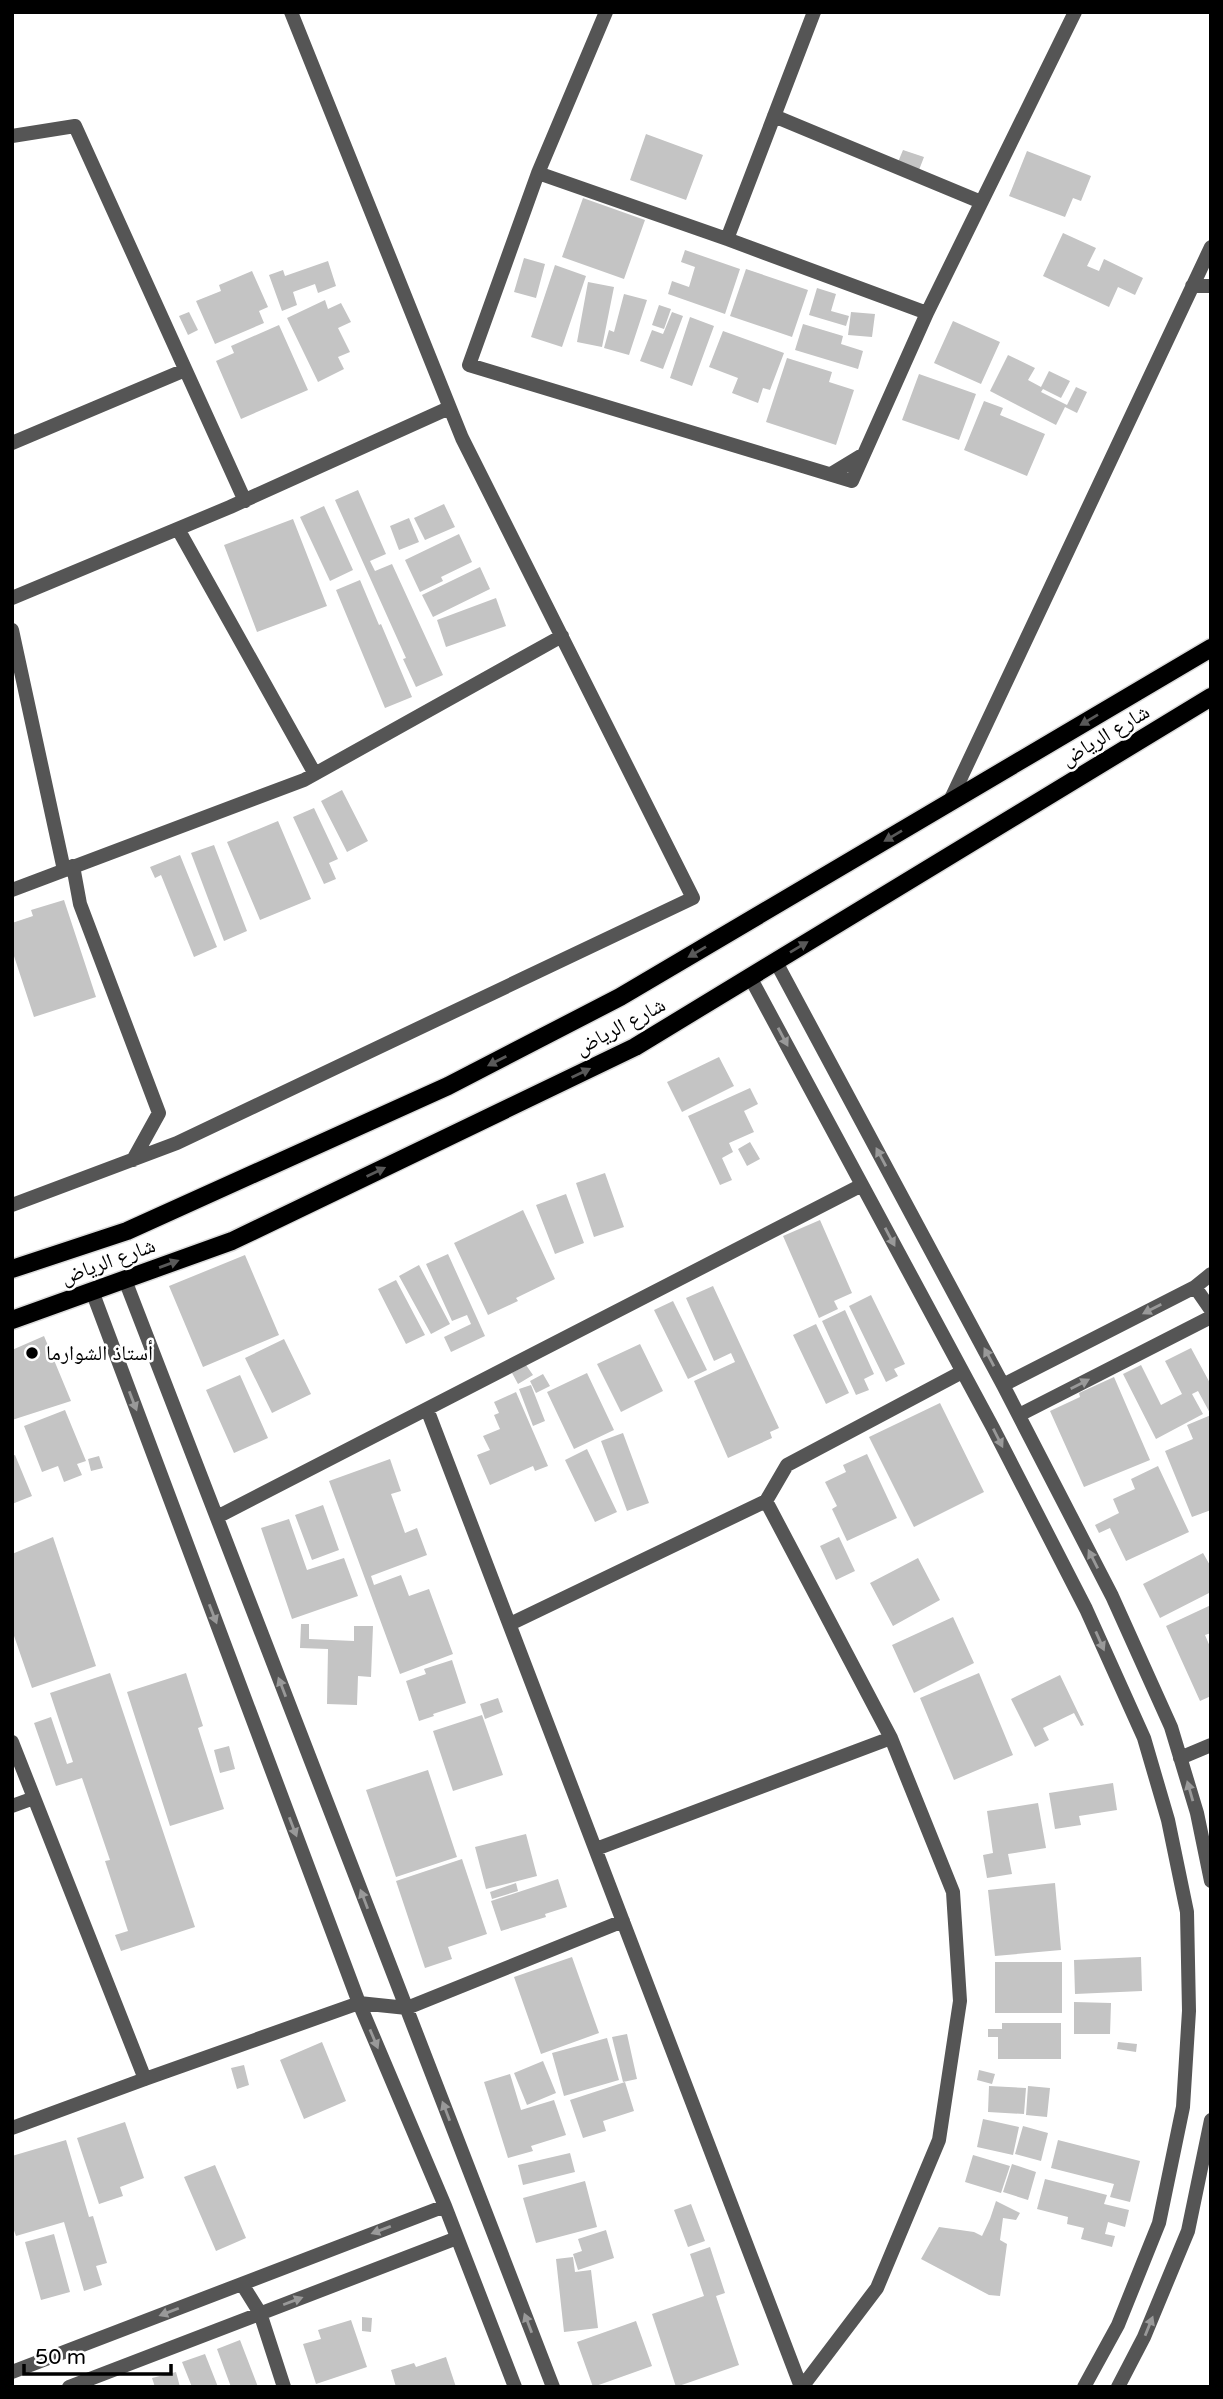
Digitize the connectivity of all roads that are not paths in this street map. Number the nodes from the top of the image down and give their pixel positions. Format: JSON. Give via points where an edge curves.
{"nodes":[{"id":1,"x":291,"y":12,"type":"edge"},
{"id":2,"x":606,"y":12,"type":"edge"},
{"id":3,"x":814,"y":12,"type":"edge"},
{"id":4,"x":1075,"y":12,"type":"edge"},
{"id":5,"x":774,"y":116,"type":"junction"},
{"id":6,"x":12,"y":136,"type":"edge"},
{"id":7,"x":538,"y":173,"type":"junction"},
{"id":8,"x":981,"y":202,"type":"junction"},
{"id":9,"x":727,"y":239,"type":"junction"},
{"id":10,"x":1211,"y":247,"type":"edge"},
{"id":11,"x":1192,"y":286,"type":"junction"},
{"id":12,"x":1211,"y":286,"type":"edge"},
{"id":13,"x":927,"y":313,"type":"junction"},
{"id":14,"x":185,"y":370,"type":"junction"},
{"id":15,"x":450,"y":408,"type":"junction"},
{"id":16,"x":12,"y":443,"type":"edge"},
{"id":17,"x":244,"y":501,"type":"junction"},
{"id":18,"x":178,"y":529,"type":"junction"},
{"id":19,"x":12,"y":598,"type":"edge"},
{"id":20,"x":12,"y":630,"type":"edge"},
{"id":21,"x":562,"y":636,"type":"junction"},
{"id":22,"x":1211,"y":648,"type":"edge"},
{"id":23,"x":1211,"y":697,"type":"edge"},
{"id":24,"x":315,"y":774,"type":"junction"},
{"id":25,"x":949,"y":803,"type":"junction"},
{"id":26,"x":69,"y":868,"type":"junction"},
{"id":27,"x":12,"y":890,"type":"edge"},
{"id":28,"x":776,"y":962,"type":"junction"},
{"id":29,"x":750,"y":977,"type":"junction"},
{"id":30,"x":133,"y":1160,"type":"junction"},
{"id":31,"x":862,"y":1185,"type":"junction"},
{"id":32,"x":12,"y":1205,"type":"edge"},
{"id":33,"x":12,"y":1269,"type":"edge"},
{"id":34,"x":1211,"y":1274,"type":"edge"},
{"id":35,"x":125,"y":1280,"type":"junction"},
{"id":36,"x":1195,"y":1287,"type":"junction"},
{"id":37,"x":92,"y":1291,"type":"junction"},
{"id":38,"x":1211,"y":1310,"type":"edge"},
{"id":39,"x":1211,"y":1317,"type":"edge"},
{"id":40,"x":12,"y":1320,"type":"edge"},
{"id":41,"x":962,"y":1372,"type":"junction"},
{"id":42,"x":1003,"y":1385,"type":"junction"},
{"id":43,"x":427,"y":1409,"type":"junction"},
{"id":44,"x":1019,"y":1415,"type":"junction"},
{"id":45,"x":766,"y":1501,"type":"junction"},
{"id":46,"x":216,"y":1517,"type":"junction"},
{"id":47,"x":510,"y":1624,"type":"junction"},
{"id":48,"x":891,"y":1738,"type":"junction"},
{"id":49,"x":12,"y":1742,"type":"edge"},
{"id":50,"x":1211,"y":1745,"type":"edge"},
{"id":51,"x":1180,"y":1758,"type":"junction"},
{"id":52,"x":34,"y":1798,"type":"junction"},
{"id":53,"x":12,"y":1806,"type":"edge"},
{"id":54,"x":596,"y":1849,"type":"junction"},
{"id":55,"x":1211,"y":1881,"type":"edge"},
{"id":56,"x":623,"y":1921,"type":"junction"},
{"id":57,"x":359,"y":2003,"type":"junction"},
{"id":58,"x":407,"y":2008,"type":"junction"},
{"id":59,"x":145,"y":2078,"type":"junction"},
{"id":60,"x":1211,"y":2120,"type":"edge"},
{"id":61,"x":12,"y":2128,"type":"edge"},
{"id":62,"x":445,"y":2206,"type":"junction"},
{"id":63,"x":457,"y":2238,"type":"junction"},
{"id":64,"x":243,"y":2284,"type":"junction"},
{"id":65,"x":260,"y":2313,"type":"junction"},
{"id":66,"x":12,"y":2372,"type":"edge"},
{"id":67,"x":69,"y":2387,"type":"edge"},
{"id":68,"x":284,"y":2387,"type":"edge"},
{"id":69,"x":515,"y":2387,"type":"edge"},
{"id":70,"x":553,"y":2387,"type":"edge"},
{"id":71,"x":802,"y":2387,"type":"edge"},
{"id":72,"x":1084,"y":2387,"type":"edge"},
{"id":73,"x":1118,"y":2387,"type":"edge"}],
"edges":[{"from":1,"to":15,"type":"street"},
{"from":2,"to":7,"type":"street"},
{"from":3,"to":5,"type":"street"},
{"from":4,"to":8,"type":"street"},
{"from":5,"to":8,"type":"street"},
{"from":5,"to":9,"type":"street"},
{"from":6,"to":14,"type":"street","via":[[75,126]]},
{"from":7,"to":9,"type":"street"},
{"from":7,"to":13,"type":"street","via":[[469,365],[852,481]]},
{"from":8,"to":13,"type":"street"},
{"from":9,"to":13,"type":"street"},
{"from":10,"to":11,"type":"street"},
{"from":11,"to":12,"type":"street"},
{"from":11,"to":25,"type":"street"},
{"from":14,"to":16,"type":"street"},
{"from":14,"to":17,"type":"street"},
{"from":15,"to":17,"type":"street"},
{"from":15,"to":21,"type":"street"},
{"from":17,"to":18,"type":"street"},
{"from":18,"to":19,"type":"street"},
{"from":18,"to":24,"type":"street"},
{"from":20,"to":26,"type":"street"},
{"from":21,"to":24,"type":"street"},
{"from":21,"to":30,"type":"street","via":[[693,898]]},
{"from":22,"to":25,"type":"main road","name":"شارع الرياض","one_way":true},
{"from":28,"to":23,"type":"main road","name":"شارع الرياض","one_way":true},
{"from":24,"to":26,"type":"street"},
{"from":25,"to":33,"type":"main road","name":"شارع الرياض","one_way":true,"via":[[620,997],[448,1086],[127,1231]]},
{"from":26,"to":27,"type":"street"},
{"from":26,"to":30,"type":"street","via":[[159,1113]]},
{"from":28,"to":29,"type":"main road","name":"شارع الرياض"},
{"from":42,"to":28,"type":"street","one_way":true},
{"from":29,"to":31,"type":"street","one_way":true},
{"from":35,"to":29,"type":"main road","name":"شارع الرياض","one_way":true,"via":[[232,1241],[623,1053]]},
{"from":30,"to":32,"type":"street"},
{"from":31,"to":41,"type":"street","one_way":true},
{"from":31,"to":43,"type":"street"},
{"from":34,"to":36,"type":"street"},
{"from":35,"to":37,"type":"main road","name":"شارع الرياض"},
{"from":35,"to":46,"type":"street"},
{"from":36,"to":38,"type":"street"},
{"from":36,"to":42,"type":"street","one_way":true},
{"from":37,"to":40,"type":"main road","name":"شارع الرياض"},
{"from":37,"to":57,"type":"street","one_way":true},
{"from":44,"to":39,"type":"street","one_way":true},
{"from":41,"to":45,"type":"street","via":[[787,1465]]},
{"from":41,"to":72,"type":"street","one_way":true,"via":[[1086,1609],[1144,1738],[1168,1820],[1187,1912],[1189,2011],[1183,2107],[1160,2223],[1118,2325]]},
{"from":42,"to":44,"type":"street"},
{"from":43,"to":46,"type":"street"},
{"from":43,"to":47,"type":"street"},
{"from":51,"to":44,"type":"street","one_way":true,"via":[[1171,1727],[1112,1596]]},
{"from":45,"to":47,"type":"street"},
{"from":45,"to":48,"type":"street"},
{"from":58,"to":46,"type":"street","one_way":true},
{"from":47,"to":54,"type":"street"},
{"from":48,"to":54,"type":"street"},
{"from":48,"to":71,"type":"street","via":[[953,1892],[960,2001],[939,2140],[877,2288]]},
{"from":49,"to":52,"type":"street"},
{"from":50,"to":51,"type":"street"},
{"from":55,"to":51,"type":"street","one_way":true},
{"from":52,"to":53,"type":"street"},
{"from":52,"to":59,"type":"street"},
{"from":54,"to":56,"type":"street"},
{"from":56,"to":58,"type":"street"},
{"from":56,"to":71,"type":"street"},
{"from":57,"to":58,"type":"street"},
{"from":57,"to":59,"type":"street"},
{"from":57,"to":62,"type":"street","one_way":true},
{"from":70,"to":58,"type":"street","one_way":true},
{"from":59,"to":61,"type":"street"},
{"from":73,"to":60,"type":"street","one_way":true,"via":[[1188,2231]]},
{"from":62,"to":63,"type":"street"},
{"from":62,"to":64,"type":"street","one_way":true},
{"from":65,"to":63,"type":"street","one_way":true},
{"from":63,"to":69,"type":"street"},
{"from":64,"to":65,"type":"street"},
{"from":64,"to":66,"type":"street","one_way":true},
{"from":65,"to":67,"type":"street"},
{"from":65,"to":68,"type":"street"}]}
